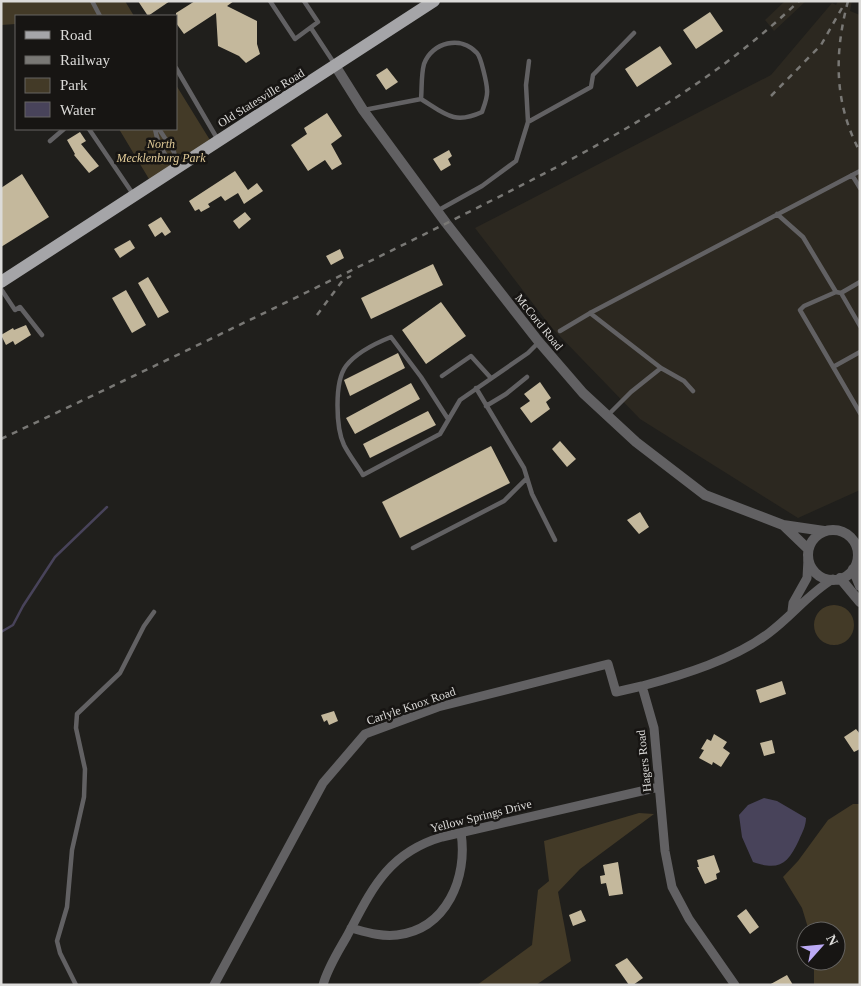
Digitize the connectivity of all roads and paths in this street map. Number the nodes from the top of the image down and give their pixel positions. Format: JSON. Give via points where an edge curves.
{"nodes":[{"id":1,"x":92,"y":1,"type":"edge"},
{"id":2,"x":270,"y":1,"type":"edge"},
{"id":3,"x":304,"y":1,"type":"edge"},
{"id":4,"x":434,"y":1,"type":"edge"},
{"id":5,"x":99,"y":15,"type":"edge"},
{"id":6,"x":311,"y":28,"type":"junction"},
{"id":7,"x":634,"y":33,"type":"dead end"},
{"id":8,"x":529,"y":61,"type":"dead end"},
{"id":9,"x":336,"y":67,"type":"junction"},
{"id":10,"x":178,"y":71,"type":"edge"},
{"id":11,"x":421,"y":99,"type":"junction"},
{"id":12,"x":363,"y":110,"type":"junction"},
{"id":13,"x":528,"y":122,"type":"junction"},
{"id":14,"x":63,"y":130,"type":"edge"},
{"id":15,"x":90,"y":130,"type":"edge"},
{"id":16,"x":155,"y":130,"type":"edge"},
{"id":17,"x":160,"y":130,"type":"edge"},
{"id":18,"x":50,"y":141,"type":"dead end"},
{"id":19,"x":219,"y":141,"type":"junction"},
{"id":20,"x":178,"y":167,"type":"junction"},
{"id":21,"x":860,"y":171,"type":"edge"},
{"id":22,"x":852,"y":175,"type":"junction"},
{"id":23,"x":860,"y":188,"type":"edge"},
{"id":24,"x":134,"y":196,"type":"junction"},
{"id":25,"x":437,"y":211,"type":"junction"},
{"id":26,"x":778,"y":214,"type":"junction"},
{"id":27,"x":1,"y":282,"type":"edge"},
{"id":28,"x":860,"y":282,"type":"edge"},
{"id":29,"x":1,"y":289,"type":"edge"},
{"id":30,"x":838,"y":292,"type":"junction"},
{"id":31,"x":590,"y":313,"type":"junction"},
{"id":32,"x":860,"y":326,"type":"edge"},
{"id":33,"x":560,"y":331,"type":"dead end"},
{"id":34,"x":42,"y":335,"type":"dead end"},
{"id":35,"x":539,"y":342,"type":"junction"},
{"id":36,"x":860,"y":352,"type":"edge"},
{"id":37,"x":833,"y":367,"type":"junction"},
{"id":38,"x":661,"y":368,"type":"junction"},
{"id":39,"x":442,"y":376,"type":"dead end"},
{"id":40,"x":527,"y":377,"type":"dead end"},
{"id":41,"x":490,"y":378,"type":"junction"},
{"id":42,"x":476,"y":388,"type":"junction"},
{"id":43,"x":694,"y":391,"type":"dead end"},
{"id":44,"x":486,"y":406,"type":"junction"},
{"id":45,"x":860,"y":413,"type":"edge"},
{"id":46,"x":608,"y":415,"type":"junction"},
{"id":47,"x":448,"y":419,"type":"junction"},
{"id":48,"x":527,"y":478,"type":"junction"},
{"id":49,"x":783,"y":525,"type":"junction"},
{"id":50,"x":824,"y":531,"type":"junction"},
{"id":51,"x":556,"y":540,"type":"dead end"},
{"id":52,"x":413,"y":548,"type":"dead end"},
{"id":53,"x":808,"y":554,"type":"junction"},
{"id":54,"x":853,"y":569,"type":"junction"},
{"id":55,"x":836,"y":579,"type":"junction"},
{"id":56,"x":860,"y":586,"type":"edge"},
{"id":57,"x":860,"y":602,"type":"edge"},
{"id":58,"x":154,"y":612,"type":"dead end"},
{"id":59,"x":792,"y":612,"type":"junction"},
{"id":60,"x":642,"y":686,"type":"junction"},
{"id":61,"x":659,"y":787,"type":"junction"},
{"id":62,"x":461,"y":833,"type":"junction"},
{"id":63,"x":351,"y":928,"type":"junction"},
{"id":64,"x":76,"y":985,"type":"edge"},
{"id":65,"x":214,"y":985,"type":"edge"},
{"id":66,"x":324,"y":985,"type":"edge"},
{"id":67,"x":735,"y":985,"type":"edge"}],
"edges":[{"from":1,"to":5,"type":"lane"},
{"from":2,"to":6,"type":"lane","via":[[295,39]]},
{"from":3,"to":6,"type":"lane","via":[[318,22]]},
{"from":4,"to":9,"type":"main road","name":"Old Statesville Road"},
{"from":6,"to":9,"type":"lane"},
{"from":7,"to":13,"type":"lane","via":[[593,76],[591,87]]},
{"from":8,"to":13,"type":"lane","via":[[526,86]]},
{"from":9,"to":12,"type":"street","name":"McCord Road"},
{"from":9,"to":19,"type":"main road","name":"Old Statesville Road"},
{"from":10,"to":19,"type":"lane"},
{"from":11,"to":11,"type":"lane","via":[[450,118],[468,119],[482,112],[487,90],[478,54],[468,46],[456,43],[446,42],[435,48],[425,64]]},
{"from":11,"to":12,"type":"lane"},
{"from":12,"to":25,"type":"street","name":"McCord Road"},
{"from":13,"to":25,"type":"lane","via":[[516,161],[482,186]]},
{"from":14,"to":18,"type":"lane"},
{"from":15,"to":24,"type":"lane"},
{"from":16,"to":20,"type":"lane","via":[[166,159]]},
{"from":17,"to":20,"type":"lane","via":[[174,152]]},
{"from":19,"to":20,"type":"main road","name":"Old Statesville Road"},
{"from":20,"to":24,"type":"main road","name":"Old Statesville Road"},
{"from":21,"to":22,"type":"lane"},
{"from":22,"to":23,"type":"lane"},
{"from":22,"to":26,"type":"lane"},
{"from":24,"to":27,"type":"main road","name":"Old Statesville Road"},
{"from":25,"to":35,"type":"street","name":"McCord Road"},
{"from":26,"to":30,"type":"lane","via":[[803,237]]},
{"from":26,"to":31,"type":"lane"},
{"from":28,"to":30,"type":"lane"},
{"from":29,"to":34,"type":"lane","via":[[15,310],[20,307]]},
{"from":30,"to":32,"type":"lane"},
{"from":30,"to":37,"type":"lane","via":[[800,310]]},
{"from":31,"to":33,"type":"lane"},
{"from":31,"to":38,"type":"lane"},
{"from":35,"to":41,"type":"lane"},
{"from":35,"to":46,"type":"street","name":"McCord Road"},
{"from":36,"to":37,"type":"lane"},
{"from":37,"to":45,"type":"lane"},
{"from":38,"to":43,"type":"lane"},
{"from":38,"to":46,"type":"lane"},
{"from":39,"to":41,"type":"lane","via":[[471,356]]},
{"from":40,"to":44,"type":"lane"},
{"from":41,"to":42,"type":"lane"},
{"from":42,"to":44,"type":"lane"},
{"from":42,"to":47,"type":"lane","via":[[460,400]]},
{"from":44,"to":48,"type":"lane"},
{"from":46,"to":49,"type":"street","name":"McCord Road","via":[[636,442],[705,495]]},
{"from":47,"to":47,"type":"lane","via":[[391,337],[374,344],[347,365],[340,376],[338,420],[344,444],[363,475],[440,434]]},
{"from":48,"to":51,"type":"lane"},
{"from":48,"to":52,"type":"lane","via":[[504,501]]},
{"from":49,"to":50,"type":"street","name":"McCord Road"},
{"from":49,"to":53,"type":"street","name":"McCord Road"},
{"from":50,"to":53,"type":"street","via":[[812,540]]},
{"from":50,"to":54,"type":"street","name":"McCord Road","via":[[838,530],[850,538],[858,554]]},
{"from":53,"to":55,"type":"street","name":"McCord Road","via":[[814,572]]},
{"from":53,"to":59,"type":"street","via":[[807,578]]},
{"from":54,"to":55,"type":"street"},
{"from":54,"to":56,"type":"street","name":"McCord Road"},
{"from":55,"to":57,"type":"street","name":"McCord Road"},
{"from":55,"to":59,"type":"street","via":[[815,590]]},
{"from":58,"to":64,"type":"lane","via":[[120,673],[77,714],[76,728],[86,769],[84,796],[72,850],[67,907],[57,941]]},
{"from":59,"to":60,"type":"street","via":[[763,637],[729,654],[672,678]]},
{"from":60,"to":61,"type":"street","name":"Hagers Road","via":[[654,728]]},
{"from":60,"to":65,"type":"street","name":"Carlyle Knox Road","via":[[616,692],[608,664],[438,707],[365,734],[323,782]]},
{"from":61,"to":62,"type":"street","name":"Yellow Springs Drive"},
{"from":61,"to":67,"type":"street","name":"Hagers Road","via":[[672,887],[689,919]]},
{"from":62,"to":63,"type":"street","name":"Yellow Springs Drive","via":[[423,844],[398,859],[378,880]]},
{"from":62,"to":63,"type":"street","via":[[463,852],[459,880],[452,897],[436,918],[414,931],[397,935],[380,935]]},
{"from":63,"to":66,"type":"street","name":"Yellow Springs Drive","via":[[326,974]]}]}
